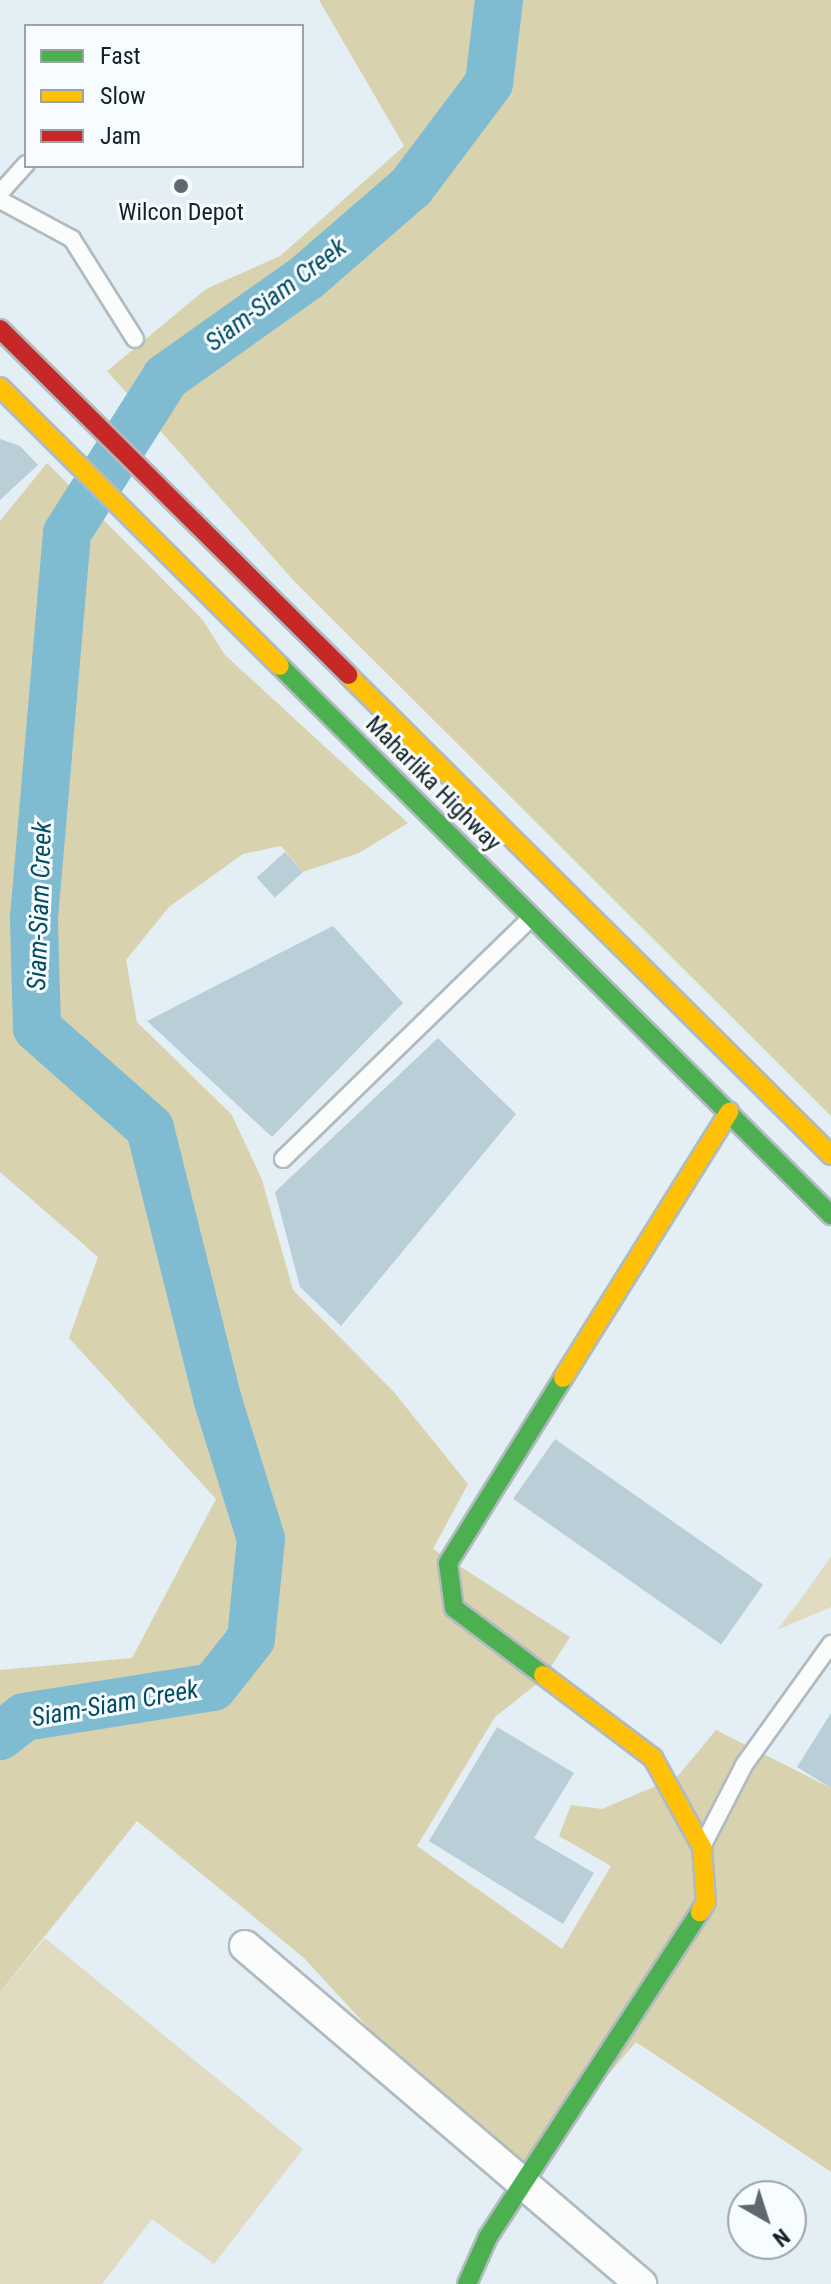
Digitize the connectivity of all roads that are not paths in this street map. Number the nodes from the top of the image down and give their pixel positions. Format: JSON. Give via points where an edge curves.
{"nodes":[{"id":1,"x":24,"y":166,"type":"edge"},
{"id":2,"x":0,"y":193,"type":"edge"},
{"id":3,"x":0,"y":200,"type":"edge"},
{"id":4,"x":0,"y":329,"type":"edge"},
{"id":5,"x":135,"y":339,"type":"dead end"},
{"id":6,"x":0,"y":387,"type":"edge"},
{"id":7,"x":532,"y":917,"type":"junction"},
{"id":8,"x":729,"y":1112,"type":"junction"},
{"id":9,"x":831,"y":1155,"type":"edge"},
{"id":10,"x":283,"y":1159,"type":"dead end"},
{"id":11,"x":831,"y":1215,"type":"edge"},
{"id":12,"x":831,"y":1644,"type":"edge"},
{"id":13,"x":702,"y":1847,"type":"junction"},
{"id":14,"x":245,"y":1946,"type":"dead end"},
{"id":15,"x":525,"y":2188,"type":"junction"},
{"id":16,"x":467,"y":2284,"type":"edge"},
{"id":17,"x":641,"y":2284,"type":"edge"}],
"edges":[{"from":1,"to":2,"type":"lane"},
{"from":3,"to":5,"type":"lane","via":[[72,239]]},
{"from":4,"to":9,"type":"main road","name":"Maharlika Highway"},
{"from":6,"to":7,"type":"main road","name":"Maharlika Highway"},
{"from":7,"to":8,"type":"main road","name":"Maharlika Highway"},
{"from":7,"to":10,"type":"lane"},
{"from":8,"to":11,"type":"main road","name":"Maharlika Highway"},
{"from":8,"to":13,"type":"main road","via":[[448,1563],[454,1608],[653,1758]]},
{"from":12,"to":13,"type":"lane","via":[[744,1765]]},
{"from":13,"to":15,"type":"main road","via":[[706,1902]]},
{"from":14,"to":15,"type":"street"},
{"from":15,"to":16,"type":"main road","via":[[488,2237]]},
{"from":15,"to":17,"type":"street"}]}
